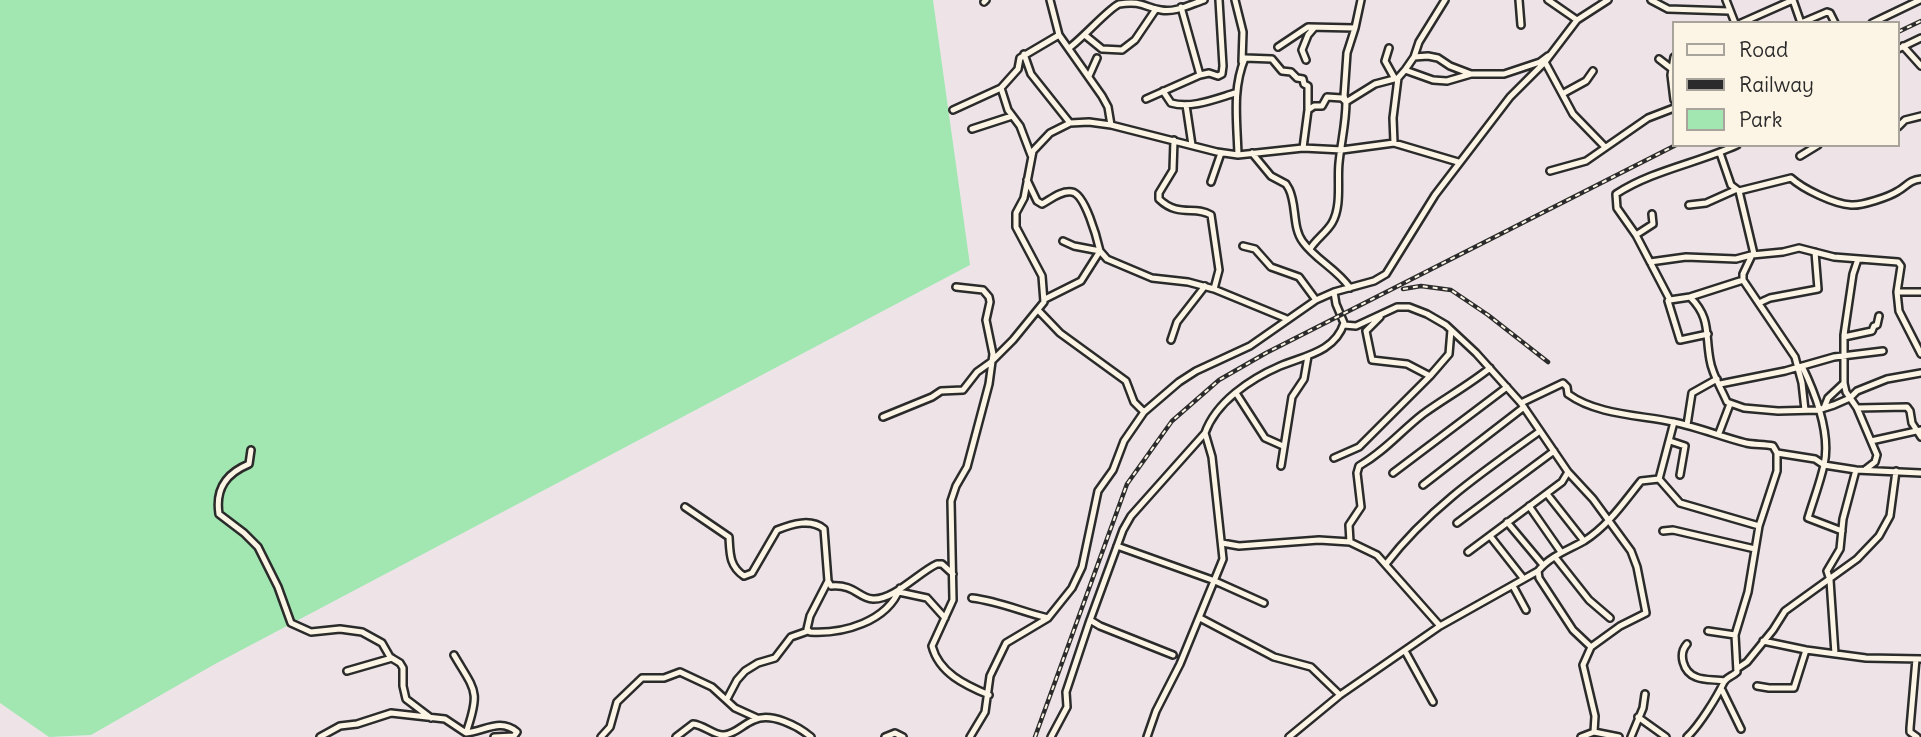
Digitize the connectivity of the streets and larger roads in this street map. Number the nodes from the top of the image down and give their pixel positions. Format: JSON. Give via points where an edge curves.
{"nodes":[{"id":1,"x":1050,"y":0,"type":"edge"},
{"id":2,"x":1204,"y":0,"type":"edge"},
{"id":3,"x":1219,"y":0,"type":"edge"},
{"id":4,"x":1235,"y":0,"type":"edge"},
{"id":5,"x":1361,"y":0,"type":"edge"},
{"id":6,"x":1446,"y":0,"type":"edge"},
{"id":7,"x":1519,"y":0,"type":"edge"},
{"id":8,"x":1548,"y":0,"type":"edge"},
{"id":9,"x":1608,"y":0,"type":"edge"},
{"id":10,"x":1651,"y":0,"type":"edge"},
{"id":11,"x":1726,"y":0,"type":"edge"},
{"id":12,"x":1920,"y":0,"type":"edge"},
{"id":13,"x":1115,"y":3,"type":"edge"},
{"id":14,"x":1181,"y":7,"type":"junction"},
{"id":15,"x":1156,"y":9,"type":"junction"},
{"id":16,"x":1729,"y":12,"type":"junction"},
{"id":17,"x":1577,"y":20,"type":"junction"},
{"id":18,"x":1734,"y":21,"type":"edge"},
{"id":19,"x":1746,"y":21,"type":"edge"},
{"id":20,"x":1800,"y":21,"type":"edge"},
{"id":21,"x":1806,"y":21,"type":"edge"},
{"id":22,"x":1834,"y":21,"type":"edge"},
{"id":23,"x":1876,"y":21,"type":"edge"},
{"id":24,"x":1521,"y":25,"type":"dead end"},
{"id":25,"x":1314,"y":28,"type":"junction"},
{"id":26,"x":1355,"y":29,"type":"junction"},
{"id":27,"x":1059,"y":35,"type":"junction"},
{"id":28,"x":1086,"y":36,"type":"junction"},
{"id":29,"x":1920,"y":39,"type":"edge"},
{"id":30,"x":1278,"y":47,"type":"dead end"},
{"id":31,"x":1069,"y":48,"type":"junction"},
{"id":32,"x":1388,"y":48,"type":"dead end"},
{"id":33,"x":1900,"y":48,"type":"edge"},
{"id":34,"x":1553,"y":52,"type":"junction"},
{"id":35,"x":1024,"y":54,"type":"junction"},
{"id":36,"x":1415,"y":57,"type":"junction"},
{"id":37,"x":1097,"y":58,"type":"dead end"},
{"id":38,"x":1659,"y":59,"type":"dead end"},
{"id":39,"x":1306,"y":60,"type":"dead end"},
{"id":40,"x":1545,"y":62,"type":"junction"},
{"id":41,"x":1242,"y":63,"type":"junction"},
{"id":42,"x":1921,"y":66,"type":"edge"},
{"id":43,"x":1672,"y":69,"type":"edge"},
{"id":44,"x":1405,"y":70,"type":"junction"},
{"id":45,"x":1592,"y":71,"type":"dead end"},
{"id":46,"x":1472,"y":74,"type":"junction"},
{"id":47,"x":1200,"y":75,"type":"junction"},
{"id":48,"x":1089,"y":76,"type":"junction"},
{"id":49,"x":1396,"y":78,"type":"junction"},
{"id":50,"x":1001,"y":88,"type":"junction"},
{"id":51,"x":1163,"y":91,"type":"junction"},
{"id":52,"x":1235,"y":93,"type":"junction"},
{"id":53,"x":1564,"y":93,"type":"junction"},
{"id":54,"x":1146,"y":99,"type":"dead end"},
{"id":55,"x":1346,"y":102,"type":"junction"},
{"id":56,"x":1186,"y":105,"type":"junction"},
{"id":57,"x":1672,"y":109,"type":"edge"},
{"id":58,"x":953,"y":110,"type":"dead end"},
{"id":59,"x":1308,"y":110,"type":"junction"},
{"id":60,"x":1012,"y":116,"type":"junction"},
{"id":61,"x":1921,"y":116,"type":"edge"},
{"id":62,"x":1070,"y":123,"type":"junction"},
{"id":63,"x":1111,"y":125,"type":"junction"},
{"id":64,"x":1900,"y":125,"type":"edge"},
{"id":65,"x":972,"y":129,"type":"dead end"},
{"id":66,"x":1174,"y":140,"type":"junction"},
{"id":67,"x":1394,"y":143,"type":"junction"},
{"id":68,"x":1192,"y":145,"type":"junction"},
{"id":69,"x":1605,"y":147,"type":"junction"},
{"id":70,"x":1733,"y":147,"type":"edge"},
{"id":71,"x":1815,"y":147,"type":"edge"},
{"id":72,"x":1303,"y":148,"type":"junction"},
{"id":73,"x":1342,"y":150,"type":"junction"},
{"id":74,"x":1221,"y":153,"type":"junction"},
{"id":75,"x":1252,"y":153,"type":"junction"},
{"id":76,"x":1720,"y":153,"type":"junction"},
{"id":77,"x":1031,"y":155,"type":"junction"},
{"id":78,"x":1238,"y":155,"type":"junction"},
{"id":79,"x":1800,"y":156,"type":"dead end"},
{"id":80,"x":1458,"y":162,"type":"junction"},
{"id":81,"x":1550,"y":171,"type":"dead end"},
{"id":82,"x":1921,"y":179,"type":"edge"},
{"id":83,"x":1027,"y":180,"type":"junction"},
{"id":84,"x":1211,"y":182,"type":"dead end"},
{"id":85,"x":1737,"y":190,"type":"junction"},
{"id":86,"x":1689,"y":205,"type":"dead end"},
{"id":87,"x":1652,"y":214,"type":"dead end"},
{"id":88,"x":1636,"y":235,"type":"junction"},
{"id":89,"x":1063,"y":241,"type":"dead end"},
{"id":90,"x":1242,"y":246,"type":"dead end"},
{"id":91,"x":1310,"y":249,"type":"junction"},
{"id":92,"x":1100,"y":251,"type":"junction"},
{"id":93,"x":1815,"y":252,"type":"junction"},
{"id":94,"x":1753,"y":254,"type":"junction"},
{"id":95,"x":1736,"y":259,"type":"junction"},
{"id":96,"x":1858,"y":259,"type":"junction"},
{"id":97,"x":1650,"y":261,"type":"junction"},
{"id":98,"x":1743,"y":277,"type":"junction"},
{"id":99,"x":1205,"y":286,"type":"junction"},
{"id":100,"x":956,"y":287,"type":"dead end"},
{"id":101,"x":1350,"y":288,"type":"junction"},
{"id":102,"x":1214,"y":289,"type":"junction"},
{"id":103,"x":1334,"y":292,"type":"junction"},
{"id":104,"x":1897,"y":292,"type":"junction"},
{"id":105,"x":1921,"y":292,"type":"edge"},
{"id":106,"x":1690,"y":297,"type":"junction"},
{"id":107,"x":1045,"y":299,"type":"junction"},
{"id":108,"x":1316,"y":300,"type":"junction"},
{"id":109,"x":1668,"y":301,"type":"dead end"},
{"id":110,"x":1759,"y":303,"type":"junction"},
{"id":111,"x":1038,"y":310,"type":"junction"},
{"id":112,"x":1879,"y":316,"type":"dead end"},
{"id":113,"x":1380,"y":317,"type":"junction"},
{"id":114,"x":1287,"y":319,"type":"junction"},
{"id":115,"x":1344,"y":325,"type":"junction"},
{"id":116,"x":1451,"y":330,"type":"junction"},
{"id":117,"x":1708,"y":334,"type":"junction"},
{"id":118,"x":1844,"y":337,"type":"junction"},
{"id":119,"x":1171,"y":340,"type":"dead end"},
{"id":120,"x":1883,"y":351,"type":"dead end"},
{"id":121,"x":1921,"y":354,"type":"edge"},
{"id":122,"x":1846,"y":355,"type":"junction"},
{"id":123,"x":1308,"y":356,"type":"junction"},
{"id":124,"x":991,"y":362,"type":"junction"},
{"id":125,"x":1801,"y":367,"type":"junction"},
{"id":126,"x":1490,"y":368,"type":"junction"},
{"id":127,"x":1921,"y":373,"type":"edge"},
{"id":128,"x":1430,"y":376,"type":"junction"},
{"id":129,"x":1718,"y":381,"type":"junction"},
{"id":130,"x":1844,"y":383,"type":"junction"},
{"id":131,"x":1507,"y":387,"type":"junction"},
{"id":132,"x":1236,"y":393,"type":"junction"},
{"id":133,"x":1850,"y":398,"type":"junction"},
{"id":134,"x":1730,"y":404,"type":"junction"},
{"id":135,"x":1522,"y":405,"type":"junction"},
{"id":136,"x":1857,"y":408,"type":"junction"},
{"id":137,"x":1823,"y":409,"type":"junction"},
{"id":138,"x":1805,"y":410,"type":"junction"},
{"id":139,"x":1144,"y":412,"type":"junction"},
{"id":140,"x":883,"y":417,"type":"dead end"},
{"id":141,"x":1674,"y":422,"type":"junction"},
{"id":142,"x":1687,"y":425,"type":"junction"},
{"id":143,"x":1540,"y":431,"type":"junction"},
{"id":144,"x":1920,"y":432,"type":"edge"},
{"id":145,"x":1205,"y":433,"type":"junction"},
{"id":146,"x":1719,"y":433,"type":"junction"},
{"id":147,"x":1670,"y":440,"type":"junction"},
{"id":148,"x":1871,"y":441,"type":"junction"},
{"id":149,"x":1283,"y":446,"type":"junction"},
{"id":150,"x":251,"y":450,"type":"dead end"},
{"id":151,"x":1554,"y":451,"type":"junction"},
{"id":152,"x":1777,"y":453,"type":"junction"},
{"id":153,"x":1334,"y":458,"type":"dead end"},
{"id":154,"x":1824,"y":465,"type":"junction"},
{"id":155,"x":1281,"y":466,"type":"dead end"},
{"id":156,"x":1856,"y":470,"type":"junction"},
{"id":157,"x":1866,"y":470,"type":"junction"},
{"id":158,"x":1895,"y":471,"type":"junction"},
{"id":159,"x":1568,"y":472,"type":"junction"},
{"id":160,"x":1393,"y":473,"type":"dead end"},
{"id":161,"x":1921,"y":473,"type":"edge"},
{"id":162,"x":1680,"y":475,"type":"dead end"},
{"id":163,"x":1659,"y":479,"type":"junction"},
{"id":164,"x":1423,"y":485,"type":"dead end"},
{"id":165,"x":1547,"y":494,"type":"junction"},
{"id":166,"x":1529,"y":506,"type":"junction"},
{"id":167,"x":685,"y":508,"type":"dead end"},
{"id":168,"x":1507,"y":522,"type":"junction"},
{"id":169,"x":1608,"y":522,"type":"junction"},
{"id":170,"x":1457,"y":523,"type":"dead end"},
{"id":171,"x":1759,"y":526,"type":"junction"},
{"id":172,"x":1663,"y":531,"type":"dead end"},
{"id":173,"x":1842,"y":531,"type":"junction"},
{"id":174,"x":1490,"y":536,"type":"junction"},
{"id":175,"x":1584,"y":541,"type":"junction"},
{"id":176,"x":1350,"y":542,"type":"junction"},
{"id":177,"x":1225,"y":544,"type":"junction"},
{"id":178,"x":1117,"y":546,"type":"junction"},
{"id":179,"x":1755,"y":549,"type":"junction"},
{"id":180,"x":1468,"y":552,"type":"dead end"},
{"id":181,"x":1561,"y":552,"type":"junction"},
{"id":182,"x":1555,"y":557,"type":"junction"},
{"id":183,"x":1386,"y":564,"type":"junction"},
{"id":184,"x":1543,"y":565,"type":"junction"},
{"id":185,"x":1538,"y":571,"type":"junction"},
{"id":186,"x":953,"y":574,"type":"junction"},
{"id":187,"x":1523,"y":578,"type":"junction"},
{"id":188,"x":1830,"y":580,"type":"junction"},
{"id":189,"x":828,"y":581,"type":"junction"},
{"id":190,"x":1215,"y":581,"type":"junction"},
{"id":191,"x":1513,"y":586,"type":"junction"},
{"id":192,"x":900,"y":590,"type":"junction"},
{"id":193,"x":972,"y":598,"type":"dead end"},
{"id":194,"x":1264,"y":603,"type":"dead end"},
{"id":195,"x":1526,"y":610,"type":"dead end"},
{"id":196,"x":945,"y":618,"type":"junction"},
{"id":197,"x":1048,"y":618,"type":"junction"},
{"id":198,"x":1200,"y":618,"type":"junction"},
{"id":199,"x":1610,"y":618,"type":"dead end"},
{"id":200,"x":1090,"y":620,"type":"junction"},
{"id":201,"x":1440,"y":626,"type":"junction"},
{"id":202,"x":808,"y":631,"type":"junction"},
{"id":203,"x":1708,"y":631,"type":"dead end"},
{"id":204,"x":1735,"y":635,"type":"junction"},
{"id":205,"x":1763,"y":640,"type":"junction"},
{"id":206,"x":1686,"y":644,"type":"dead end"},
{"id":207,"x":1591,"y":647,"type":"junction"},
{"id":208,"x":1806,"y":650,"type":"junction"},
{"id":209,"x":1405,"y":651,"type":"junction"},
{"id":210,"x":454,"y":654,"type":"dead end"},
{"id":211,"x":1835,"y":654,"type":"junction"},
{"id":212,"x":1173,"y":655,"type":"dead end"},
{"id":213,"x":392,"y":658,"type":"junction"},
{"id":214,"x":1919,"y":659,"type":"edge"},
{"id":215,"x":1738,"y":668,"type":"junction"},
{"id":216,"x":347,"y":671,"type":"dead end"},
{"id":217,"x":1725,"y":681,"type":"junction"},
{"id":218,"x":1757,"y":686,"type":"dead end"},
{"id":219,"x":1722,"y":690,"type":"junction"},
{"id":220,"x":1645,"y":694,"type":"dead end"},
{"id":221,"x":989,"y":695,"type":"junction"},
{"id":222,"x":1340,"y":695,"type":"junction"},
{"id":223,"x":727,"y":699,"type":"junction"},
{"id":224,"x":1433,"y":702,"type":"dead end"},
{"id":225,"x":1639,"y":717,"type":"junction"},
{"id":226,"x":431,"y":718,"type":"junction"},
{"id":227,"x":757,"y":718,"type":"junction"},
{"id":228,"x":1741,"y":729,"type":"dead end"},
{"id":229,"x":1594,"y":732,"type":"junction"},
{"id":230,"x":466,"y":733,"type":"junction"},
{"id":231,"x":720,"y":736,"type":"edge"},
{"id":232,"x":320,"y":737,"type":"edge"},
{"id":233,"x":494,"y":737,"type":"edge"},
{"id":234,"x":601,"y":737,"type":"edge"},
{"id":235,"x":676,"y":737,"type":"edge"},
{"id":236,"x":811,"y":737,"type":"edge"},
{"id":237,"x":884,"y":737,"type":"edge"},
{"id":238,"x":903,"y":737,"type":"edge"},
{"id":239,"x":970,"y":737,"type":"edge"},
{"id":240,"x":1051,"y":737,"type":"edge"},
{"id":241,"x":1147,"y":737,"type":"edge"},
{"id":242,"x":1289,"y":737,"type":"edge"},
{"id":243,"x":1581,"y":737,"type":"edge"},
{"id":244,"x":1619,"y":737,"type":"edge"},
{"id":245,"x":1631,"y":737,"type":"edge"},
{"id":246,"x":1666,"y":737,"type":"edge"},
{"id":247,"x":1687,"y":737,"type":"edge"},
{"id":248,"x":1917,"y":737,"type":"edge"}],
"edges":[{"from":1,"to":27,"type":"street"},
{"from":2,"to":14,"type":"street"},
{"from":3,"to":47,"type":"street","via":[[1223,72]]},
{"from":4,"to":41,"type":"street","via":[[1243,32]]},
{"from":5,"to":26,"type":"street"},
{"from":6,"to":36,"type":"street","via":[[1423,34]]},
{"from":7,"to":24,"type":"street"},
{"from":8,"to":17,"type":"street"},
{"from":9,"to":17,"type":"street"},
{"from":10,"to":16,"type":"street","via":[[1668,9]]},
{"from":11,"to":16,"type":"street"},
{"from":12,"to":23,"type":"street"},
{"from":13,"to":15,"type":"street","via":[[1139,1]]},
{"from":13,"to":28,"type":"street"},
{"from":14,"to":15,"type":"street"},
{"from":14,"to":47,"type":"street"},
{"from":15,"to":28,"type":"street","via":[[1135,40],[1122,50],[1102,49]]},
{"from":16,"to":18,"type":"street"},
{"from":17,"to":34,"type":"street"},
{"from":19,"to":20,"type":"street","via":[[1793,0]]},
{"from":21,"to":22,"type":"street","via":[[1827,12]]},
{"from":25,"to":26,"type":"street"},
{"from":25,"to":30,"type":"street","via":[[1308,27]]},
{"from":25,"to":39,"type":"street","via":[[1302,50]]},
{"from":26,"to":55,"type":"street","via":[[1347,53]]},
{"from":27,"to":31,"type":"street"},
{"from":27,"to":35,"type":"street"},
{"from":28,"to":31,"type":"street"},
{"from":29,"to":33,"type":"street"},
{"from":31,"to":48,"type":"street"},
{"from":32,"to":49,"type":"street","via":[[1385,61]]},
{"from":33,"to":42,"type":"street"},
{"from":34,"to":40,"type":"street"},
{"from":34,"to":46,"type":"street","via":[[1504,74]]},
{"from":35,"to":50,"type":"street"},
{"from":35,"to":62,"type":"street","via":[[1031,74]]},
{"from":36,"to":44,"type":"street"},
{"from":36,"to":46,"type":"street","via":[[1438,58]]},
{"from":37,"to":48,"type":"street"},
{"from":38,"to":43,"type":"street"},
{"from":40,"to":53,"type":"street"},
{"from":40,"to":80,"type":"street"},
{"from":41,"to":52,"type":"street"},
{"from":41,"to":59,"type":"street","via":[[1245,58],[1272,59],[1282,72],[1303,79],[1308,86]]},
{"from":44,"to":46,"type":"street","via":[[1447,81]]},
{"from":44,"to":49,"type":"street"},
{"from":45,"to":53,"type":"street","via":[[1586,81]]},
{"from":47,"to":51,"type":"street"},
{"from":48,"to":63,"type":"street","via":[[1106,103]]},
{"from":49,"to":55,"type":"street"},
{"from":49,"to":67,"type":"street"},
{"from":50,"to":58,"type":"street"},
{"from":50,"to":60,"type":"street"},
{"from":51,"to":54,"type":"street"},
{"from":51,"to":56,"type":"street","via":[[1171,103]]},
{"from":52,"to":56,"type":"street"},
{"from":52,"to":78,"type":"street"},
{"from":53,"to":69,"type":"street","via":[[1573,114]]},
{"from":55,"to":59,"type":"street","via":[[1327,97],[1322,106]]},
{"from":55,"to":73,"type":"street"},
{"from":56,"to":68,"type":"street"},
{"from":57,"to":69,"type":"street","via":[[1648,118]]},
{"from":59,"to":72,"type":"street"},
{"from":60,"to":65,"type":"street"},
{"from":60,"to":77,"type":"street"},
{"from":61,"to":64,"type":"street"},
{"from":62,"to":63,"type":"street"},
{"from":62,"to":77,"type":"street","via":[[1050,133]]},
{"from":63,"to":66,"type":"street"},
{"from":66,"to":68,"type":"street"},
{"from":66,"to":102,"type":"street","via":[[1173,170],[1159,200],[1177,211],[1211,215],[1219,270]]},
{"from":67,"to":73,"type":"street"},
{"from":67,"to":80,"type":"street"},
{"from":68,"to":74,"type":"street"},
{"from":69,"to":81,"type":"street","via":[[1582,163]]},
{"from":70,"to":76,"type":"street"},
{"from":71,"to":79,"type":"street"},
{"from":72,"to":73,"type":"street"},
{"from":72,"to":75,"type":"street"},
{"from":73,"to":91,"type":"street","via":[[1332,223]]},
{"from":74,"to":78,"type":"street"},
{"from":74,"to":84,"type":"street"},
{"from":75,"to":78,"type":"street"},
{"from":75,"to":91,"type":"street","via":[[1270,176],[1286,184],[1299,235]]},
{"from":76,"to":85,"type":"street","via":[[1725,173]]},
{"from":76,"to":88,"type":"street","via":[[1676,166],[1616,194],[1617,208]]},
{"from":77,"to":83,"type":"street"},
{"from":80,"to":101,"type":"street","via":[[1390,270]]},
{"from":82,"to":85,"type":"street","via":[[1855,205],[1807,190],[1791,178]]},
{"from":83,"to":92,"type":"street","via":[[1042,204],[1068,192],[1078,195],[1094,223]]},
{"from":83,"to":107,"type":"street","via":[[1015,225],[1042,276]]},
{"from":85,"to":86,"type":"street"},
{"from":85,"to":94,"type":"street"},
{"from":87,"to":88,"type":"street","via":[[1653,224]]},
{"from":88,"to":97,"type":"street"},
{"from":89,"to":92,"type":"street"},
{"from":90,"to":108,"type":"street","via":[[1255,249],[1271,267],[1299,277]]},
{"from":91,"to":101,"type":"street"},
{"from":92,"to":99,"type":"street","via":[[1107,259],[1152,278]]},
{"from":92,"to":107,"type":"street","via":[[1081,281]]},
{"from":93,"to":94,"type":"street","via":[[1799,248]]},
{"from":93,"to":96,"type":"street"},
{"from":93,"to":110,"type":"street","via":[[1818,289]]},
{"from":94,"to":95,"type":"street"},
{"from":94,"to":98,"type":"street"},
{"from":95,"to":97,"type":"street"},
{"from":95,"to":98,"type":"street"},
{"from":96,"to":104,"type":"street","via":[[1900,264]]},
{"from":96,"to":118,"type":"street"},
{"from":97,"to":106,"type":"street","via":[[1670,300]]},
{"from":98,"to":106,"type":"street"},
{"from":98,"to":110,"type":"street"},
{"from":99,"to":102,"type":"street"},
{"from":99,"to":119,"type":"street","via":[[1174,327]]},
{"from":100,"to":124,"type":"street","via":[[983,290],[989,297],[986,320]]},
{"from":101,"to":103,"type":"street"},
{"from":102,"to":114,"type":"street"},
{"from":103,"to":108,"type":"street"},
{"from":103,"to":115,"type":"street"},
{"from":104,"to":105,"type":"street"},
{"from":104,"to":121,"type":"street","via":[[1899,312]]},
{"from":106,"to":117,"type":"street","via":[[1702,309]]},
{"from":107,"to":111,"type":"street"},
{"from":108,"to":114,"type":"street"},
{"from":109,"to":117,"type":"street","via":[[1680,340]]},
{"from":110,"to":125,"type":"street"},
{"from":111,"to":124,"type":"street"},
{"from":111,"to":139,"type":"street","via":[[1060,334],[1126,381],[1134,402]]},
{"from":112,"to":118,"type":"street","via":[[1872,331]]},
{"from":113,"to":115,"type":"street","via":[[1356,326]]},
{"from":113,"to":116,"type":"street","via":[[1396,307],[1409,307]]},
{"from":113,"to":128,"type":"street","via":[[1366,331],[1372,360],[1407,364]]},
{"from":114,"to":139,"type":"street","via":[[1250,346],[1179,382]]},
{"from":115,"to":123,"type":"street","via":[[1335,339]]},
{"from":116,"to":126,"type":"street"},
{"from":116,"to":128,"type":"street","via":[[1449,354]]},
{"from":117,"to":129,"type":"street","via":[[1710,362]]},
{"from":118,"to":122,"type":"street"},
{"from":120,"to":122,"type":"street"},
{"from":122,"to":125,"type":"street"},
{"from":122,"to":130,"type":"street"},
{"from":123,"to":132,"type":"street","via":[[1279,366]]},
{"from":123,"to":149,"type":"street","via":[[1304,379],[1292,397]]},
{"from":124,"to":140,"type":"street","via":[[963,390],[941,391]]},
{"from":124,"to":186,"type":"street","via":[[987,396],[967,467],[951,501]]},
{"from":125,"to":129,"type":"street"},
{"from":125,"to":137,"type":"street"},
{"from":125,"to":138,"type":"street"},
{"from":126,"to":131,"type":"street"},
{"from":126,"to":176,"type":"street","via":[[1425,412],[1359,466],[1361,507],[1349,525]]},
{"from":127,"to":133,"type":"street","via":[[1887,379]]},
{"from":128,"to":153,"type":"street","via":[[1359,447]]},
{"from":129,"to":134,"type":"street"},
{"from":129,"to":142,"type":"street","via":[[1692,393]]},
{"from":130,"to":133,"type":"street"},
{"from":130,"to":137,"type":"street"},
{"from":131,"to":135,"type":"street"},
{"from":131,"to":160,"type":"street"},
{"from":132,"to":145,"type":"street","via":[[1220,407]]},
{"from":132,"to":149,"type":"street","via":[[1265,439]]},
{"from":133,"to":136,"type":"street"},
{"from":133,"to":137,"type":"street"},
{"from":134,"to":138,"type":"street"},
{"from":134,"to":146,"type":"street"},
{"from":135,"to":141,"type":"street","via":[[1563,383],[1578,401]]},
{"from":135,"to":143,"type":"street"},
{"from":135,"to":164,"type":"street"},
{"from":136,"to":144,"type":"street","via":[[1907,407]]},
{"from":136,"to":148,"type":"street"},
{"from":137,"to":138,"type":"street"},
{"from":137,"to":154,"type":"street"},
{"from":139,"to":197,"type":"street","via":[[1098,491],[1077,579]]},
{"from":141,"to":142,"type":"street"},
{"from":141,"to":147,"type":"street"},
{"from":142,"to":146,"type":"street"},
{"from":143,"to":151,"type":"street"},
{"from":143,"to":183,"type":"street","via":[[1447,499],[1406,537]]},
{"from":144,"to":148,"type":"street"},
{"from":145,"to":177,"type":"street"},
{"from":145,"to":178,"type":"street","via":[[1131,516]]},
{"from":146,"to":152,"type":"street","via":[[1749,444],[1773,446]]},
{"from":147,"to":162,"type":"street","via":[[1685,446]]},
{"from":147,"to":163,"type":"street"},
{"from":148,"to":157,"type":"street","via":[[1877,459]]},
{"from":149,"to":155,"type":"street"},
{"from":150,"to":213,"type":"street","via":[[250,464],[222,483],[219,514],[258,547],[291,623],[311,632],[365,632],[383,643]]},
{"from":151,"to":159,"type":"street"},
{"from":151,"to":170,"type":"street"},
{"from":152,"to":154,"type":"street","via":[[1815,459]]},
{"from":152,"to":171,"type":"street","via":[[1775,478]]},
{"from":154,"to":156,"type":"street"},
{"from":154,"to":173,"type":"street","via":[[1808,518]]},
{"from":156,"to":157,"type":"street"},
{"from":156,"to":173,"type":"street"},
{"from":157,"to":158,"type":"street"},
{"from":158,"to":161,"type":"street"},
{"from":158,"to":188,"type":"street","via":[[1885,527],[1871,546]]},
{"from":159,"to":165,"type":"street"},
{"from":159,"to":169,"type":"street"},
{"from":163,"to":169,"type":"street","via":[[1641,481]]},
{"from":163,"to":171,"type":"street","via":[[1680,503]]},
{"from":165,"to":166,"type":"street"},
{"from":165,"to":175,"type":"street"},
{"from":166,"to":168,"type":"street"},
{"from":166,"to":181,"type":"street"},
{"from":167,"to":189,"type":"street","via":[[729,537],[730,558],[744,576],[752,573],[777,530],[799,523],[820,525],[826,534]]},
{"from":168,"to":174,"type":"street"},
{"from":168,"to":184,"type":"street"},
{"from":169,"to":175,"type":"street"},
{"from":169,"to":207,"type":"street","via":[[1631,551],[1647,611]]},
{"from":171,"to":179,"type":"street"},
{"from":172,"to":179,"type":"street"},
{"from":173,"to":188,"type":"street","via":[[1838,554],[1827,571]]},
{"from":174,"to":180,"type":"street"},
{"from":174,"to":187,"type":"street"},
{"from":175,"to":181,"type":"street"},
{"from":176,"to":177,"type":"street"},
{"from":176,"to":183,"type":"street"},
{"from":177,"to":190,"type":"street"},
{"from":178,"to":190,"type":"street"},
{"from":178,"to":200,"type":"street"},
{"from":179,"to":204,"type":"street"},
{"from":181,"to":182,"type":"street"},
{"from":182,"to":184,"type":"street"},
{"from":182,"to":199,"type":"street","via":[[1589,600]]},
{"from":183,"to":201,"type":"street"},
{"from":184,"to":185,"type":"street"},
{"from":185,"to":187,"type":"street"},
{"from":185,"to":207,"type":"street","via":[[1559,610]]},
{"from":186,"to":192,"type":"street","via":[[937,564]]},
{"from":186,"to":196,"type":"street","via":[[953,600]]},
{"from":187,"to":191,"type":"street"},
{"from":188,"to":205,"type":"street","via":[[1784,611]]},
{"from":188,"to":211,"type":"street"},
{"from":189,"to":192,"type":"street","via":[[872,599]]},
{"from":189,"to":202,"type":"street","via":[[808,621]]},
{"from":190,"to":194,"type":"street"},
{"from":190,"to":198,"type":"street"},
{"from":191,"to":195,"type":"street"},
{"from":191,"to":201,"type":"street"},
{"from":192,"to":196,"type":"street","via":[[927,598]]},
{"from":192,"to":202,"type":"street","via":[[891,604],[858,628]]},
{"from":193,"to":197,"type":"street"},
{"from":196,"to":221,"type":"street","via":[[932,643],[935,656],[963,684]]},
{"from":197,"to":221,"type":"street","via":[[1006,643],[990,676]]},
{"from":198,"to":222,"type":"street","via":[[1274,657],[1311,667]]},
{"from":198,"to":241,"type":"street"},
{"from":200,"to":212,"type":"street"},
{"from":200,"to":240,"type":"street","via":[[1066,692],[1067,707]]},
{"from":201,"to":209,"type":"street"},
{"from":202,"to":223,"type":"street","via":[[791,637],[775,658],[745,671]]},
{"from":203,"to":204,"type":"street"},
{"from":204,"to":215,"type":"street"},
{"from":205,"to":208,"type":"street"},
{"from":205,"to":215,"type":"street"},
{"from":206,"to":217,"type":"street","via":[[1681,657],[1690,674]]},
{"from":207,"to":229,"type":"street","via":[[1583,664],[1595,716]]},
{"from":208,"to":211,"type":"street"},
{"from":208,"to":218,"type":"street","via":[[1794,688]]},
{"from":209,"to":222,"type":"street"},
{"from":209,"to":224,"type":"street"},
{"from":210,"to":230,"type":"street","via":[[475,693]]},
{"from":211,"to":214,"type":"street"},
{"from":213,"to":216,"type":"street"},
{"from":213,"to":226,"type":"street","via":[[403,668],[406,699]]},
{"from":214,"to":248,"type":"street","via":[[1910,728]]},
{"from":215,"to":217,"type":"street"},
{"from":217,"to":219,"type":"street"},
{"from":219,"to":228,"type":"street"},
{"from":219,"to":247,"type":"street"},
{"from":220,"to":225,"type":"street"},
{"from":221,"to":239,"type":"street"},
{"from":222,"to":242,"type":"street"},
{"from":223,"to":227,"type":"street"},
{"from":223,"to":234,"type":"street","via":[[685,673],[646,677],[617,702],[610,727]]},
{"from":225,"to":245,"type":"street"},
{"from":225,"to":246,"type":"street"},
{"from":226,"to":230,"type":"street","via":[[448,720]]},
{"from":226,"to":232,"type":"street","via":[[384,714],[340,726]]},
{"from":227,"to":231,"type":"street"},
{"from":227,"to":236,"type":"street","via":[[781,721]]},
{"from":229,"to":243,"type":"street"},
{"from":229,"to":244,"type":"street"},
{"from":230,"to":233,"type":"street","via":[[497,724],[517,732]]},
{"from":231,"to":235,"type":"street","via":[[693,724]]},
{"from":237,"to":238,"type":"street","via":[[895,733]]}]}
